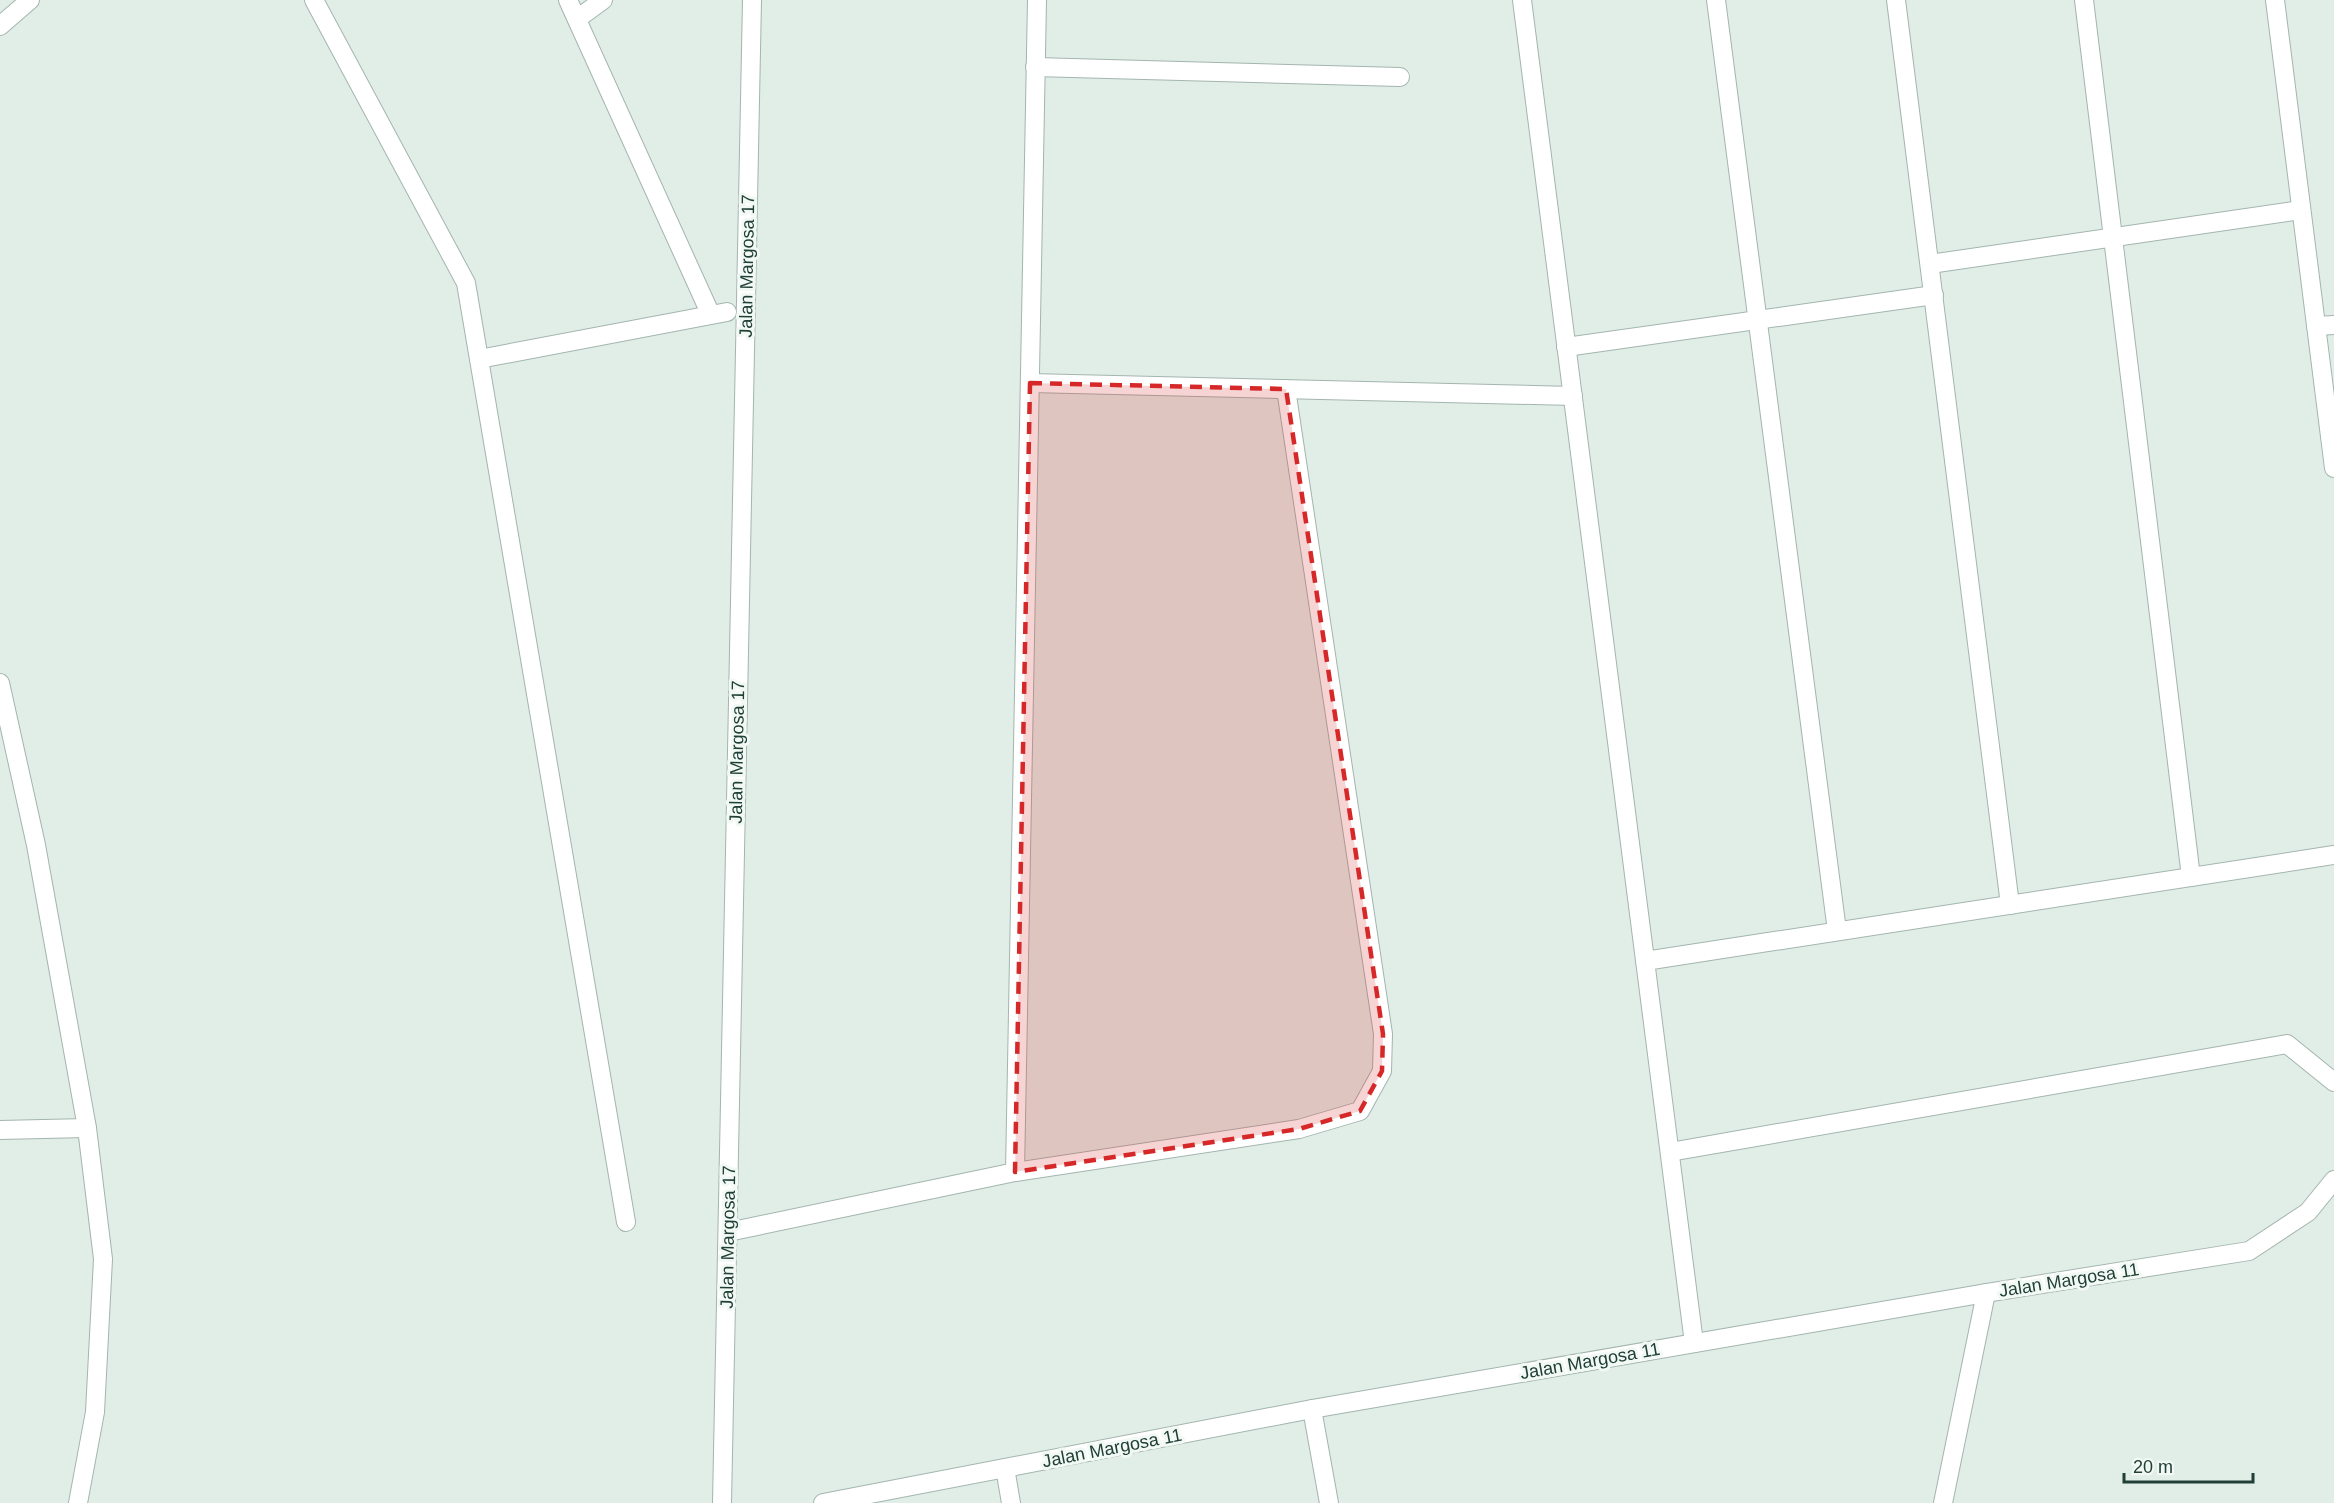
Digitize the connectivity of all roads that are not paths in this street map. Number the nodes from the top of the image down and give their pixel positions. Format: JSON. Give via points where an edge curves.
{"nodes":[{"id":1,"x":30,"y":0,"type":"edge"},
{"id":2,"x":314,"y":0,"type":"edge"},
{"id":3,"x":568,"y":0,"type":"edge"},
{"id":4,"x":603,"y":0,"type":"edge"},
{"id":5,"x":752,"y":0,"type":"edge"},
{"id":6,"x":1037,"y":0,"type":"edge"},
{"id":7,"x":1522,"y":0,"type":"edge"},
{"id":8,"x":1716,"y":0,"type":"edge"},
{"id":9,"x":1896,"y":0,"type":"edge"},
{"id":10,"x":2084,"y":0,"type":"edge"},
{"id":11,"x":2275,"y":0,"type":"edge"},
{"id":12,"x":577,"y":19,"type":"junction"},
{"id":13,"x":0,"y":26,"type":"edge"},
{"id":14,"x":1035,"y":67,"type":"junction"},
{"id":15,"x":1400,"y":77,"type":"dead end"},
{"id":16,"x":2301,"y":210,"type":"junction"},
{"id":17,"x":2112,"y":237,"type":"junction"},
{"id":18,"x":1930,"y":264,"type":"junction"},
{"id":19,"x":1934,"y":296,"type":"junction"},
{"id":20,"x":1757,"y":320,"type":"junction"},
{"id":21,"x":2325,"y":325,"type":"edge"},
{"id":22,"x":1566,"y":347,"type":"junction"},
{"id":23,"x":479,"y":359,"type":"junction"},
{"id":24,"x":1030,"y":383,"type":"junction"},
{"id":25,"x":1286,"y":389,"type":"junction"},
{"id":26,"x":1573,"y":396,"type":"junction"},
{"id":27,"x":2334,"y":468,"type":"edge"},
{"id":28,"x":0,"y":683,"type":"edge"},
{"id":29,"x":2334,"y":855,"type":"edge"},
{"id":30,"x":2191,"y":877,"type":"junction"},
{"id":31,"x":2010,"y":905,"type":"junction"},
{"id":32,"x":1837,"y":932,"type":"junction"},
{"id":33,"x":1645,"y":961,"type":"junction"},
{"id":34,"x":2334,"y":1082,"type":"edge"},
{"id":35,"x":87,"y":1128,"type":"junction"},
{"id":36,"x":0,"y":1130,"type":"edge"},
{"id":37,"x":1670,"y":1152,"type":"junction"},
{"id":38,"x":1015,"y":1172,"type":"junction"},
{"id":39,"x":2334,"y":1180,"type":"edge"},
{"id":40,"x":626,"y":1222,"type":"dead end"},
{"id":41,"x":728,"y":1232,"type":"junction"},
{"id":42,"x":1986,"y":1293,"type":"junction"},
{"id":43,"x":1694,"y":1343,"type":"junction"},
{"id":44,"x":1312,"y":1409,"type":"junction"},
{"id":45,"x":1005,"y":1468,"type":"junction"},
{"id":46,"x":78,"y":1503,"type":"edge"},
{"id":47,"x":722,"y":1503,"type":"edge"},
{"id":48,"x":823,"y":1503,"type":"edge"},
{"id":49,"x":1011,"y":1503,"type":"edge"},
{"id":50,"x":1329,"y":1503,"type":"edge"},
{"id":51,"x":1943,"y":1503,"type":"edge"}],
"edges":[{"from":1,"to":13,"type":"street"},
{"from":2,"to":23,"type":"street","via":[[466,284]]},
{"from":3,"to":12,"type":"street"},
{"from":4,"to":12,"type":"street"},
{"from":5,"to":41,"type":"street","name":"Jalan Margosa 17"},
{"from":6,"to":14,"type":"street"},
{"from":7,"to":22,"type":"street"},
{"from":8,"to":20,"type":"street"},
{"from":9,"to":18,"type":"street"},
{"from":10,"to":17,"type":"street"},
{"from":11,"to":16,"type":"street"},
{"from":12,"to":23,"type":"street","via":[[718,312]]},
{"from":14,"to":15,"type":"street"},
{"from":14,"to":24,"type":"street"},
{"from":16,"to":17,"type":"street"},
{"from":16,"to":21,"type":"street"},
{"from":17,"to":18,"type":"street"},
{"from":17,"to":30,"type":"street"},
{"from":18,"to":19,"type":"street"},
{"from":19,"to":20,"type":"street"},
{"from":19,"to":31,"type":"street"},
{"from":20,"to":22,"type":"street"},
{"from":20,"to":32,"type":"street"},
{"from":21,"to":27,"type":"street"},
{"from":22,"to":26,"type":"street"},
{"from":23,"to":40,"type":"street"},
{"from":24,"to":25,"type":"street"},
{"from":24,"to":38,"type":"street"},
{"from":25,"to":26,"type":"street"},
{"from":25,"to":38,"type":"street","via":[[1383,1034],[1383,1071],[1360,1111],[1299,1129]]},
{"from":26,"to":33,"type":"street"},
{"from":28,"to":35,"type":"street","via":[[36,845]]},
{"from":29,"to":30,"type":"street"},
{"from":30,"to":31,"type":"street"},
{"from":31,"to":32,"type":"street"},
{"from":32,"to":33,"type":"street"},
{"from":33,"to":37,"type":"street"},
{"from":34,"to":37,"type":"street","via":[[2287,1044]]},
{"from":35,"to":36,"type":"street"},
{"from":35,"to":46,"type":"street","via":[[103,1259],[96,1412]]},
{"from":37,"to":43,"type":"street"},
{"from":38,"to":41,"type":"street"},
{"from":39,"to":42,"type":"street","name":"Jalan Margosa 11","via":[[2308,1212],[2249,1251]]},
{"from":41,"to":47,"type":"street","name":"Jalan Margosa 17"},
{"from":42,"to":43,"type":"street","name":"Jalan Margosa 11"},
{"from":42,"to":51,"type":"street"},
{"from":43,"to":44,"type":"street","name":"Jalan Margosa 11"},
{"from":44,"to":45,"type":"street","name":"Jalan Margosa 11"},
{"from":44,"to":50,"type":"street"},
{"from":45,"to":48,"type":"street","name":"Jalan Margosa 11"},
{"from":45,"to":49,"type":"street"}]}
